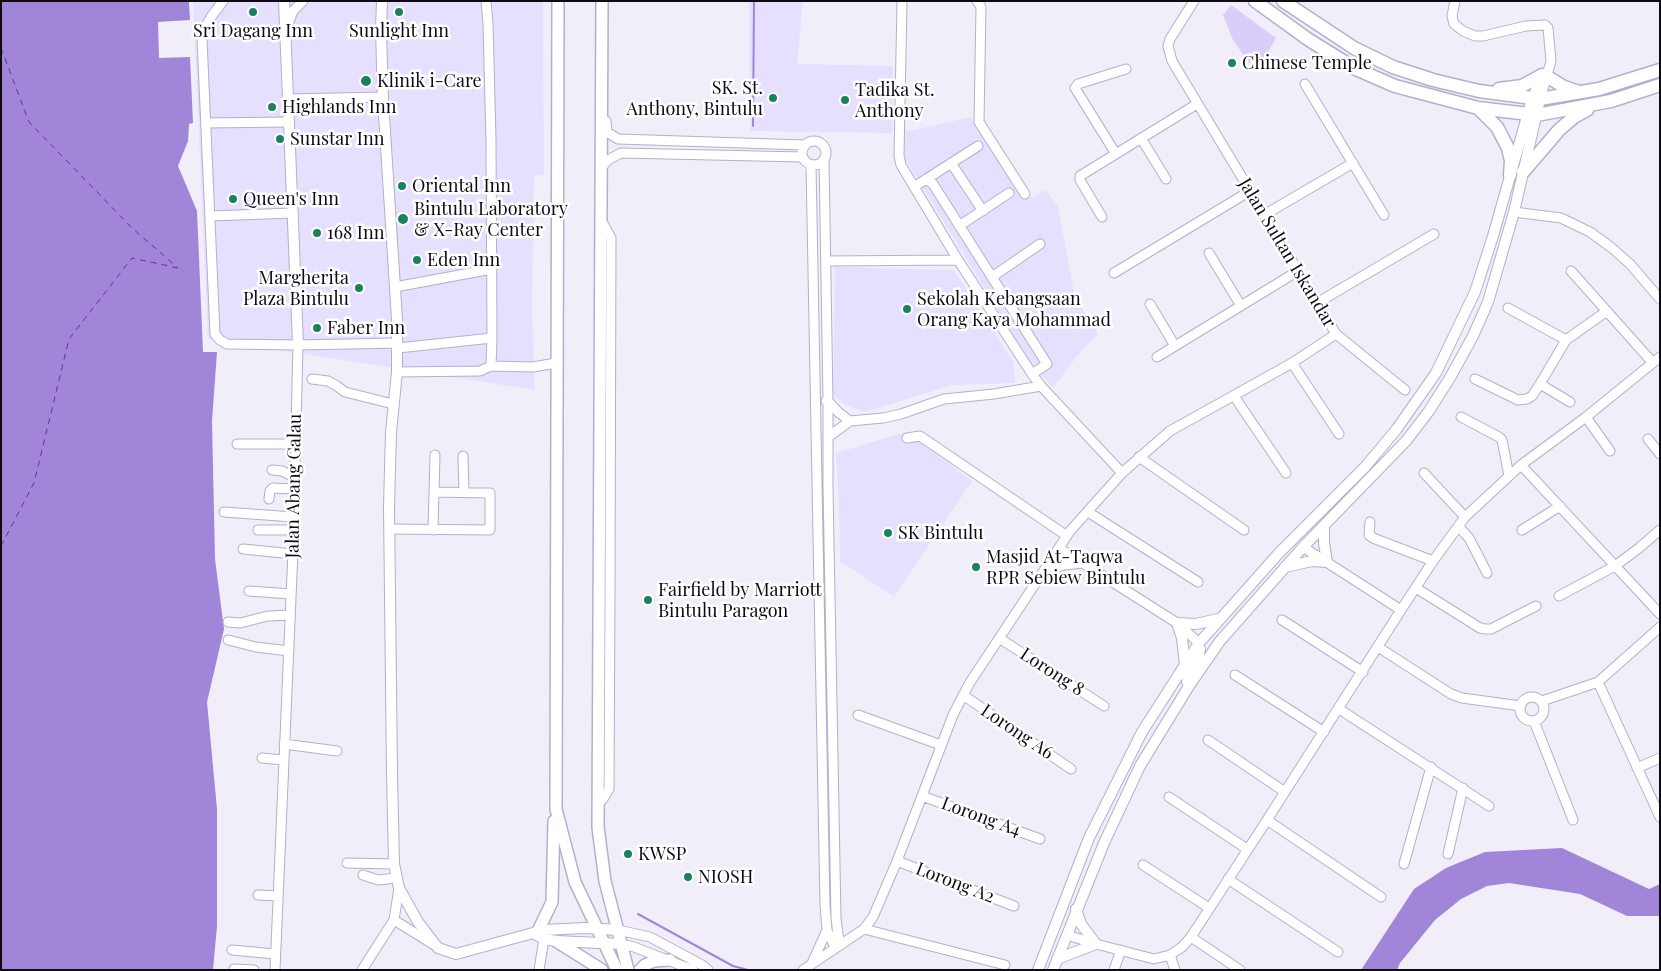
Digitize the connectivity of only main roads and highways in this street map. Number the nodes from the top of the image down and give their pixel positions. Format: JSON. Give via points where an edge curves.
{"nodes":[{"id":1,"x":558,"y":1,"type":"edge"},
{"id":2,"x":602,"y":1,"type":"edge"},
{"id":3,"x":1255,"y":1,"type":"edge"},
{"id":4,"x":1283,"y":1,"type":"edge"},
{"id":5,"x":1660,"y":70,"type":"edge"},
{"id":6,"x":1660,"y":85,"type":"edge"},
{"id":7,"x":1479,"y":91,"type":"junction"},
{"id":8,"x":1582,"y":92,"type":"junction"},
{"id":9,"x":1598,"y":104,"type":"junction"},
{"id":10,"x":1478,"y":108,"type":"junction"},
{"id":11,"x":1523,"y":172,"type":"road end"},
{"id":12,"x":1510,"y":175,"type":"road end"},
{"id":13,"x":556,"y":810,"type":"junction"},
{"id":14,"x":538,"y":934,"type":"road end"},
{"id":15,"x":556,"y":941,"type":"road end"},
{"id":16,"x":670,"y":960,"type":"road end"},
{"id":17,"x":602,"y":970,"type":"edge"},
{"id":18,"x":617,"y":970,"type":"edge"},
{"id":19,"x":628,"y":970,"type":"edge"},
{"id":20,"x":640,"y":970,"type":"edge"}],
"edges":[{"from":1,"to":13,"type":"main road"},
{"from":2,"to":19,"type":"main road","via":[[598,827],[605,881]]},
{"from":3,"to":10,"type":"main road","via":[[1356,69],[1395,86]]},
{"from":4,"to":7,"type":"main road","via":[[1354,48],[1393,68]]},
{"from":5,"to":8,"type":"main road"},
{"from":6,"to":9,"type":"main road"},
{"from":7,"to":8,"type":"main road","via":[[1536,99]]},
{"from":7,"to":8,"type":"main road","via":[[1515,88],[1545,76],[1564,87]]},
{"from":9,"to":10,"type":"main road","via":[[1532,115]]},
{"from":9,"to":11,"type":"main road","via":[[1559,130]]},
{"from":10,"to":12,"type":"main road","via":[[1497,127],[1508,148]]},
{"from":13,"to":14,"type":"main road","via":[[552,902]]},
{"from":13,"to":18,"type":"main road","via":[[575,882]]},
{"from":15,"to":17,"type":"main road"},
{"from":16,"to":20,"type":"main road","via":[[654,961]]}]}
